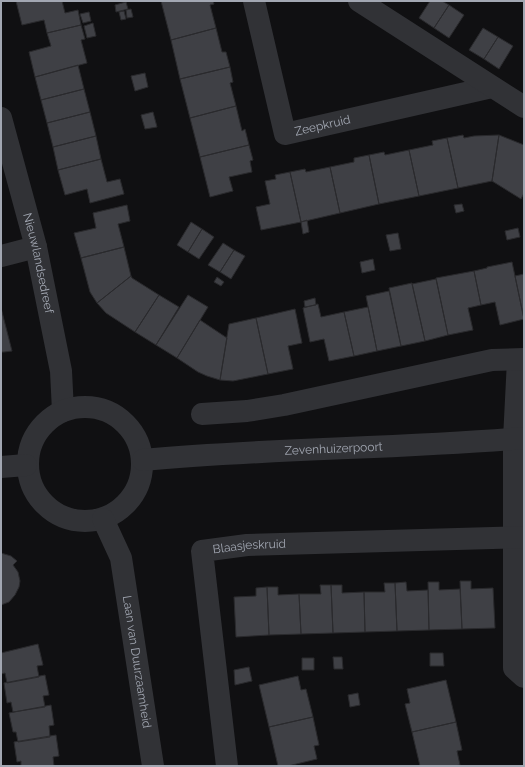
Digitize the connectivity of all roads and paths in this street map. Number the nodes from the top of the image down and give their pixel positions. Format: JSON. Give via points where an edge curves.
{"nodes":[{"id":1,"x":254,"y":1,"type":"edge"},
{"id":2,"x":359,"y":1,"type":"edge"},
{"id":3,"x":492,"y":87,"type":"junction"},
{"id":4,"x":524,"y":107,"type":"edge"},
{"id":5,"x":1,"y":118,"type":"edge"},
{"id":6,"x":36,"y":247,"type":"junction"},
{"id":7,"x":1,"y":256,"type":"edge"},
{"id":8,"x":521,"y":359,"type":"edge"},
{"id":9,"x":63,"y":411,"type":"junction"},
{"id":10,"x":202,"y":414,"type":"dead end"},
{"id":11,"x":519,"y":438,"type":"edge"},
{"id":12,"x":143,"y":460,"type":"junction"},
{"id":13,"x":26,"y":465,"type":"junction"},
{"id":14,"x":1,"y":467,"type":"edge"},
{"id":15,"x":103,"y":519,"type":"junction"},
{"id":16,"x":519,"y":537,"type":"edge"},
{"id":17,"x":524,"y":677,"type":"edge"},
{"id":18,"x":153,"y":766,"type":"edge"},
{"id":19,"x":227,"y":766,"type":"edge"}],
"edges":[{"from":1,"to":3,"type":"street","name":"Zeepkruid","via":[[285,134]]},
{"from":2,"to":3,"type":"street"},
{"from":3,"to":4,"type":"street"},
{"from":5,"to":6,"type":"street","name":"Nieuwlandsedreef"},
{"from":6,"to":7,"type":"street"},
{"from":6,"to":9,"type":"street","name":"Nieuwlandsedreef","via":[[61,371]]},
{"from":8,"to":10,"type":"street","via":[[492,360],[284,405]]},
{"from":8,"to":11,"type":"street"},
{"from":9,"to":12,"type":"street","via":[[81,406],[99,408],[116,415],[130,427],[139,442]]},
{"from":9,"to":13,"type":"street","via":[[44,424],[31,444]]},
{"from":11,"to":12,"type":"street","name":"Zevenhuizerpoort"},
{"from":11,"to":16,"type":"street"},
{"from":12,"to":15,"type":"street","via":[[141,479],[133,496],[120,510]]},
{"from":13,"to":14,"type":"street"},
{"from":13,"to":15,"type":"street","via":[[31,485],[40,500],[53,512],[69,519],[86,522]]},
{"from":15,"to":18,"type":"street","name":"Laan van Duurzaamheid","via":[[121,558]]},
{"from":16,"to":17,"type":"street","via":[[514,668]]},
{"from":16,"to":19,"type":"street","name":"Blaasjeskruid","via":[[247,545],[202,551]]}]}
